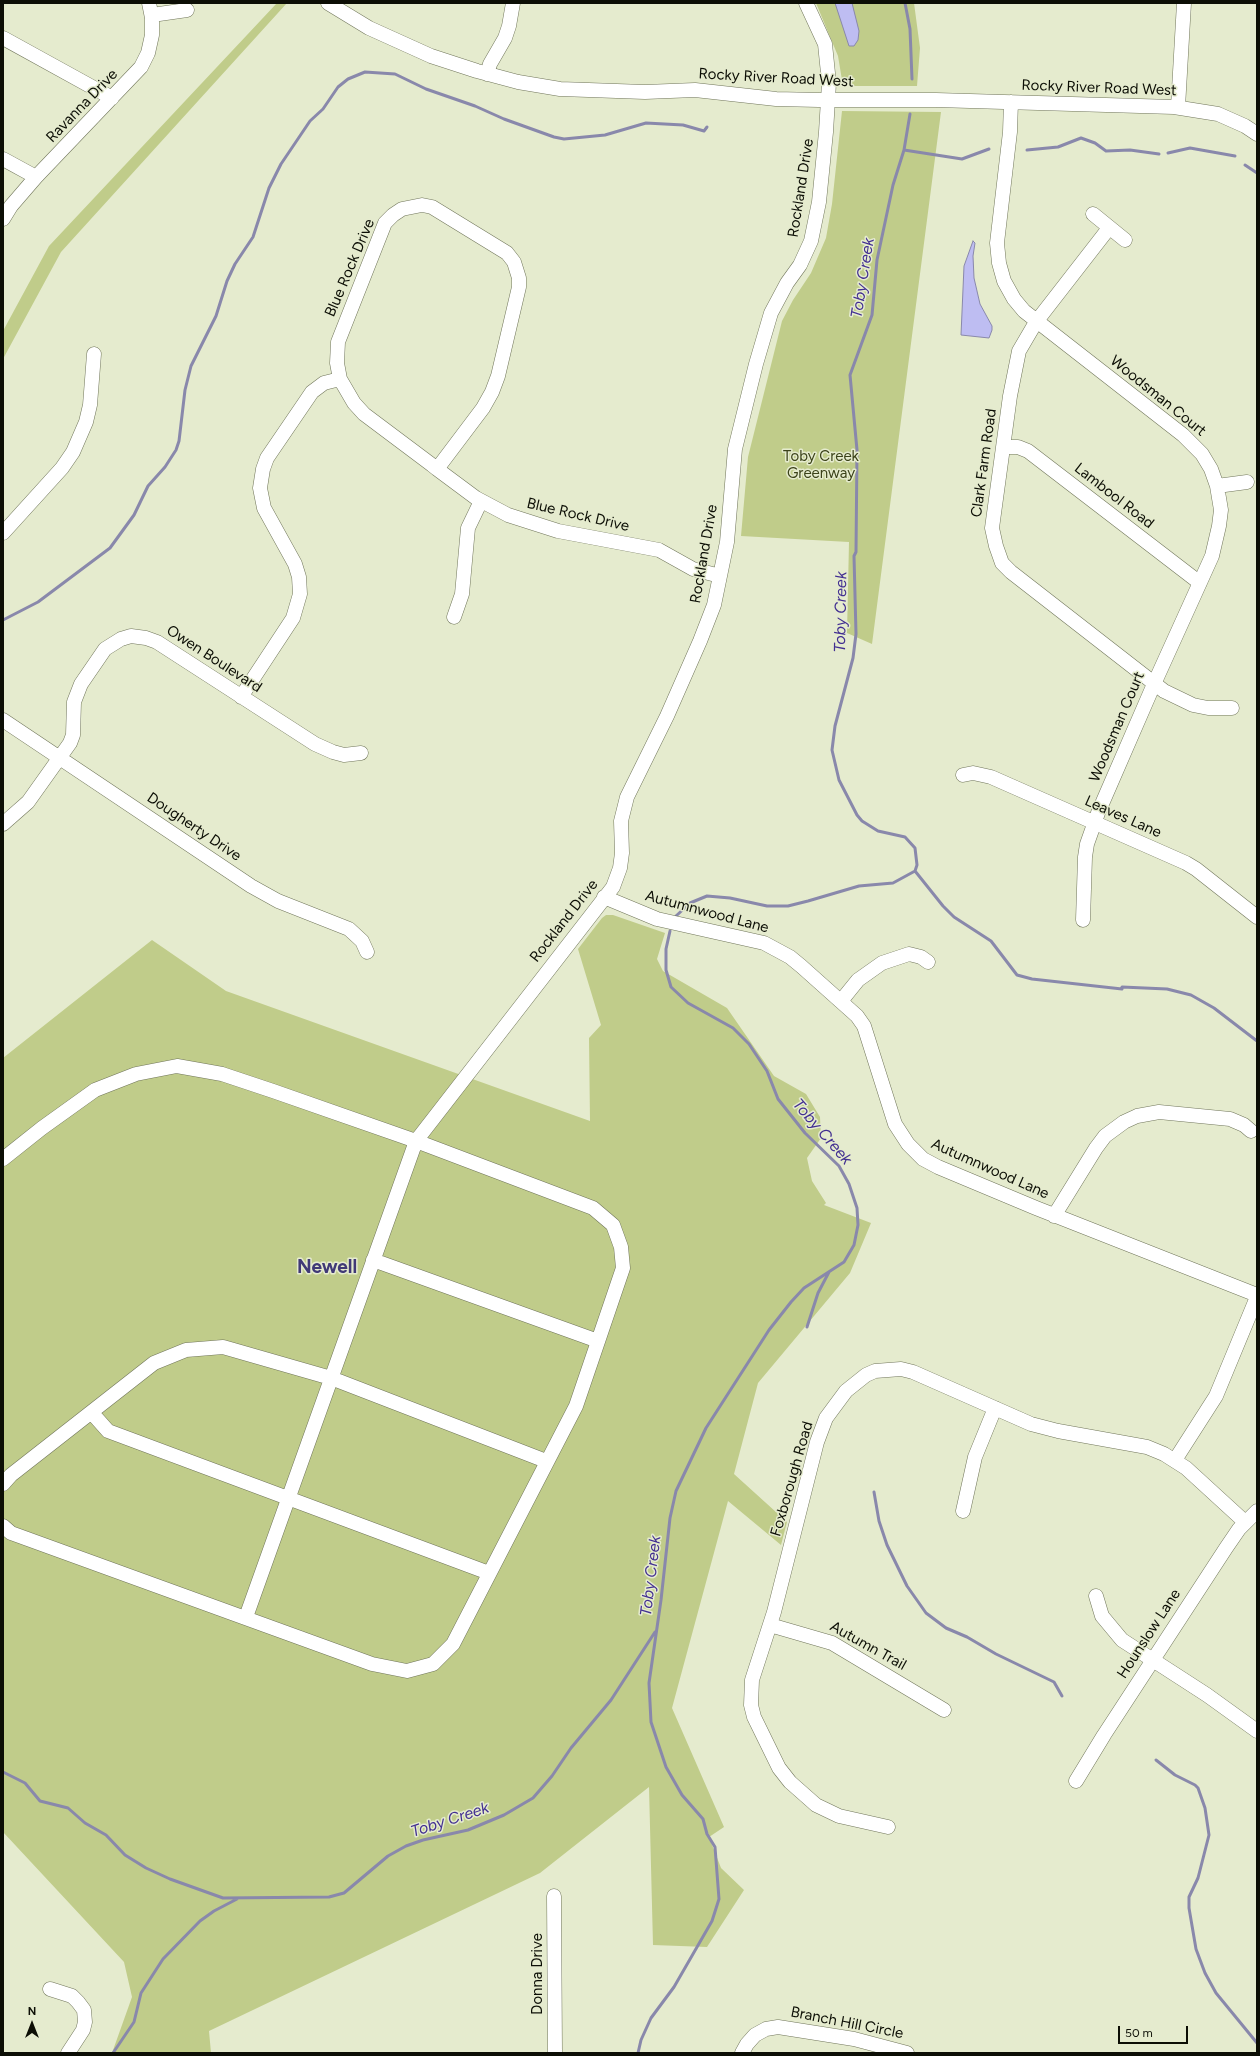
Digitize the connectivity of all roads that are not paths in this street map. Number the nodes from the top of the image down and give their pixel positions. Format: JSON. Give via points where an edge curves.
{"nodes":[{"id":1,"x":328,"y":3,"type":"edge"},
{"id":2,"x":513,"y":3,"type":"edge"},
{"id":3,"x":806,"y":3,"type":"edge"},
{"id":4,"x":1184,"y":3,"type":"edge"},
{"id":5,"x":150,"y":9,"type":"edge"},
{"id":6,"x":186,"y":10,"type":"dead end"},
{"id":7,"x":3,"y":38,"type":"edge"},
{"id":8,"x":487,"y":74,"type":"junction"},
{"id":9,"x":112,"y":98,"type":"junction"},
{"id":10,"x":828,"y":100,"type":"junction"},
{"id":11,"x":1011,"y":102,"type":"junction"},
{"id":12,"x":1178,"y":107,"type":"junction"},
{"id":13,"x":1257,"y":134,"type":"edge"},
{"id":14,"x":3,"y":159,"type":"edge"},
{"id":15,"x":36,"y":177,"type":"junction"},
{"id":16,"x":1093,"y":214,"type":"dead end"},
{"id":17,"x":3,"y":219,"type":"edge"},
{"id":18,"x":1109,"y":228,"type":"junction"},
{"id":19,"x":1125,"y":240,"type":"dead end"},
{"id":20,"x":1036,"y":322,"type":"junction"},
{"id":21,"x":94,"y":354,"type":"dead end"},
{"id":22,"x":340,"y":379,"type":"junction"},
{"id":23,"x":1003,"y":447,"type":"junction"},
{"id":24,"x":437,"y":469,"type":"junction"},
{"id":25,"x":1247,"y":482,"type":"dead end"},
{"id":26,"x":1217,"y":486,"type":"junction"},
{"id":27,"x":481,"y":501,"type":"junction"},
{"id":28,"x":3,"y":533,"type":"edge"},
{"id":29,"x":720,"y":576,"type":"junction"},
{"id":30,"x":1200,"y":582,"type":"junction"},
{"id":31,"x":454,"y":617,"type":"dead end"},
{"id":32,"x":1154,"y":684,"type":"junction"},
{"id":33,"x":240,"y":697,"type":"junction"},
{"id":34,"x":1232,"y":708,"type":"dead end"},
{"id":35,"x":3,"y":720,"type":"edge"},
{"id":36,"x":360,"y":753,"type":"dead end"},
{"id":37,"x":60,"y":758,"type":"junction"},
{"id":38,"x":963,"y":775,"type":"dead end"},
{"id":39,"x":1095,"y":823,"type":"junction"},
{"id":40,"x":3,"y":824,"type":"edge"},
{"id":41,"x":604,"y":897,"type":"junction"},
{"id":42,"x":1257,"y":917,"type":"edge"},
{"id":43,"x":1083,"y":920,"type":"dead end"},
{"id":44,"x":367,"y":952,"type":"dead end"},
{"id":45,"x":928,"y":962,"type":"dead end"},
{"id":46,"x":841,"y":1001,"type":"junction"},
{"id":47,"x":1251,"y":1131,"type":"dead end"},
{"id":48,"x":416,"y":1141,"type":"junction"},
{"id":49,"x":3,"y":1159,"type":"edge"},
{"id":50,"x":1054,"y":1216,"type":"junction"},
{"id":51,"x":373,"y":1260,"type":"junction"},
{"id":52,"x":1257,"y":1296,"type":"edge"},
{"id":53,"x":598,"y":1341,"type":"junction"},
{"id":54,"x":331,"y":1378,"type":"junction"},
{"id":55,"x":995,"y":1408,"type":"junction"},
{"id":56,"x":92,"y":1413,"type":"junction"},
{"id":57,"x":1175,"y":1460,"type":"junction"},
{"id":58,"x":546,"y":1461,"type":"junction"},
{"id":59,"x":3,"y":1484,"type":"edge"},
{"id":60,"x":288,"y":1499,"type":"junction"},
{"id":61,"x":963,"y":1511,"type":"dead end"},
{"id":62,"x":1257,"y":1511,"type":"edge"},
{"id":63,"x":1245,"y":1522,"type":"junction"},
{"id":64,"x":3,"y":1526,"type":"edge"},
{"id":65,"x":489,"y":1573,"type":"junction"},
{"id":66,"x":1096,"y":1596,"type":"dead end"},
{"id":67,"x":246,"y":1617,"type":"junction"},
{"id":68,"x":770,"y":1625,"type":"junction"},
{"id":69,"x":1152,"y":1660,"type":"junction"},
{"id":70,"x":944,"y":1710,"type":"dead end"},
{"id":71,"x":1257,"y":1731,"type":"edge"},
{"id":72,"x":1076,"y":1781,"type":"dead end"},
{"id":73,"x":888,"y":1827,"type":"dead end"},
{"id":74,"x":554,"y":1896,"type":"dead end"},
{"id":75,"x":50,"y":1989,"type":"dead end"},
{"id":76,"x":68,"y":2053,"type":"edge"},
{"id":77,"x":555,"y":2053,"type":"edge"},
{"id":78,"x":742,"y":2053,"type":"edge"},
{"id":79,"x":907,"y":2053,"type":"edge"}],
"edges":[{"from":1,"to":8,"type":"street","name":"Rocky River Road West","via":[[390,38],[431,56]]},
{"from":2,"to":8,"type":"street","via":[[507,32]]},
{"from":3,"to":10,"type":"street","name":"Rockland Drive","via":[[824,44],[829,84]]},
{"from":4,"to":12,"type":"street"},
{"from":5,"to":6,"type":"street"},
{"from":5,"to":9,"type":"street","name":"Ravanna Drive","via":[[152,35],[148,53],[141,67]]},
{"from":7,"to":9,"type":"street"},
{"from":8,"to":10,"type":"street","name":"Rocky River Road West","via":[[518,82],[582,91],[695,90]]},
{"from":9,"to":15,"type":"street","name":"Ravanna Drive"},
{"from":10,"to":11,"type":"street","name":"Rocky River Road West"},
{"from":10,"to":29,"type":"street","name":"Rockland Drive","via":[[816,223],[804,258],[771,313],[756,364],[736,449],[731,510]]},
{"from":11,"to":12,"type":"street","name":"Rocky River Road West"},
{"from":11,"to":20,"type":"street","name":"Woodsman Court","via":[[1010,132],[998,229],[999,262],[1004,280],[1014,299]]},
{"from":12,"to":13,"type":"street","name":"Rocky River Road West","via":[[1218,114]]},
{"from":14,"to":15,"type":"street"},
{"from":15,"to":17,"type":"street","name":"Ravanna Drive"},
{"from":16,"to":18,"type":"street"},
{"from":18,"to":19,"type":"street"},
{"from":18,"to":20,"type":"street","name":"Clark Farm Road"},
{"from":20,"to":23,"type":"street","name":"Clark Farm Road","via":[[1022,344],[1016,360]]},
{"from":20,"to":26,"type":"street","name":"Woodsman Court","via":[[1183,435],[1202,454]]},
{"from":21,"to":28,"type":"street","via":[[90,405],[86,422],[73,452],[62,468]]},
{"from":22,"to":24,"type":"street","name":"Blue Rock Drive","via":[[345,391],[359,409]]},
{"from":22,"to":24,"type":"street","name":"Blue Rock Drive","via":[[337,363],[338,342],[382,228],[393,215],[411,206],[432,207],[507,253],[516,267],[519,288],[498,376],[483,408]]},
{"from":22,"to":33,"type":"street","via":[[324,383],[312,392],[267,458],[263,468],[260,488],[264,508],[295,564],[300,594],[293,618]]},
{"from":23,"to":30,"type":"street","name":"Lambool Road","via":[[1018,447],[1028,451]]},
{"from":23,"to":32,"type":"street","name":"Clark Farm Road","via":[[992,528],[1002,562],[1011,572]]},
{"from":24,"to":27,"type":"street","name":"Blue Rock Drive"},
{"from":25,"to":26,"type":"street"},
{"from":26,"to":30,"type":"street","name":"Woodsman Court","via":[[1219,526],[1212,556]]},
{"from":27,"to":29,"type":"street","name":"Blue Rock Drive","via":[[531,524],[658,550],[693,569]]},
{"from":27,"to":31,"type":"street","via":[[468,528],[462,594]]},
{"from":29,"to":41,"type":"street","name":"Rockland Drive","via":[[714,605],[700,641],[627,797],[621,821],[620,868],[613,887]]},
{"from":30,"to":32,"type":"street","name":"Woodsman Court"},
{"from":32,"to":34,"type":"street","name":"Clark Farm Road","via":[[1175,698],[1193,705]]},
{"from":32,"to":39,"type":"street","name":"Woodsman Court"},
{"from":33,"to":36,"type":"street","name":"Owen Boulevard","via":[[333,752],[349,755]]},
{"from":33,"to":37,"type":"street","name":"Owen Boulevard","via":[[157,642],[136,636],[121,639],[105,649],[78,690],[73,708],[73,735]]},
{"from":35,"to":37,"type":"street","name":"Dougherty Drive"},
{"from":37,"to":40,"type":"street","name":"Owen Boulevard","via":[[28,802]]},
{"from":37,"to":44,"type":"street","name":"Dougherty Drive","via":[[251,886],[306,913],[349,930],[362,941]]},
{"from":38,"to":39,"type":"street","name":"Leaves Lane","via":[[983,774]]},
{"from":39,"to":42,"type":"street","name":"Leaves Lane","via":[[1196,869]]},
{"from":39,"to":43,"type":"street","name":"Woodsman Court","via":[[1085,857]]},
{"from":41,"to":46,"type":"street","name":"Autumnwood Lane","via":[[657,919],[764,943],[790,957]]},
{"from":41,"to":48,"type":"street","name":"Rockland Drive"},
{"from":45,"to":46,"type":"street","via":[[909,954],[882,963],[858,980]]},
{"from":46,"to":50,"type":"street","name":"Autumnwood Lane","via":[[864,1026],[895,1124],[908,1144],[938,1167]]},
{"from":47,"to":50,"type":"street","via":[[1230,1119],[1159,1112],[1137,1116],[1105,1136]]},
{"from":48,"to":49,"type":"street","via":[[222,1074],[177,1066],[136,1074],[95,1090]]},
{"from":48,"to":51,"type":"street","name":"Rockland Drive"},
{"from":48,"to":53,"type":"street","via":[[593,1208],[613,1225],[621,1247],[623,1268]]},
{"from":50,"to":52,"type":"street","name":"Autumnwood Lane"},
{"from":51,"to":53,"type":"street"},
{"from":51,"to":54,"type":"street","name":"Rockland Drive"},
{"from":52,"to":57,"type":"street","via":[[1216,1396]]},
{"from":53,"to":58,"type":"street","via":[[576,1406]]},
{"from":54,"to":56,"type":"street","via":[[223,1347],[186,1350],[154,1363]]},
{"from":54,"to":58,"type":"street"},
{"from":54,"to":60,"type":"street","name":"Rockland Drive"},
{"from":55,"to":57,"type":"street","name":"Foxborough Road","via":[[1031,1424],[1087,1437],[1139,1445]]},
{"from":55,"to":61,"type":"street","via":[[975,1457]]},
{"from":55,"to":68,"type":"street","name":"Foxborough Road","via":[[901,1369],[888,1369],[866,1375],[846,1391],[826,1418],[817,1442]]},
{"from":56,"to":59,"type":"street","via":[[11,1475]]},
{"from":56,"to":60,"type":"street","via":[[108,1432]]},
{"from":57,"to":63,"type":"street","name":"Foxborough Road"},
{"from":58,"to":65,"type":"street"},
{"from":60,"to":65,"type":"street"},
{"from":60,"to":67,"type":"street","name":"Rockland Drive"},
{"from":62,"to":63,"type":"street","name":"Hounslow Lane"},
{"from":63,"to":69,"type":"street","name":"Hounslow Lane"},
{"from":64,"to":67,"type":"street","via":[[11,1533]]},
{"from":65,"to":67,"type":"street","via":[[453,1644],[433,1664],[407,1671],[372,1664]]},
{"from":66,"to":69,"type":"street","via":[[1102,1616],[1116,1634]]},
{"from":68,"to":70,"type":"street","name":"Autumn Trail","via":[[832,1643]]},
{"from":68,"to":73,"type":"street","name":"Foxborough Road","via":[[750,1692],[754,1717],[774,1759],[790,1782],[816,1805],[839,1816]]},
{"from":69,"to":71,"type":"street"},
{"from":69,"to":72,"type":"street","name":"Hounslow Lane"},
{"from":74,"to":77,"type":"street","name":"Donna Drive"},
{"from":75,"to":76,"type":"street","via":[[72,1996],[84,2010],[86,2018],[83,2030]]},
{"from":78,"to":79,"type":"street","name":"Branch Hill Circle","via":[[755,2035],[778,2027],[854,2039]]}]}
